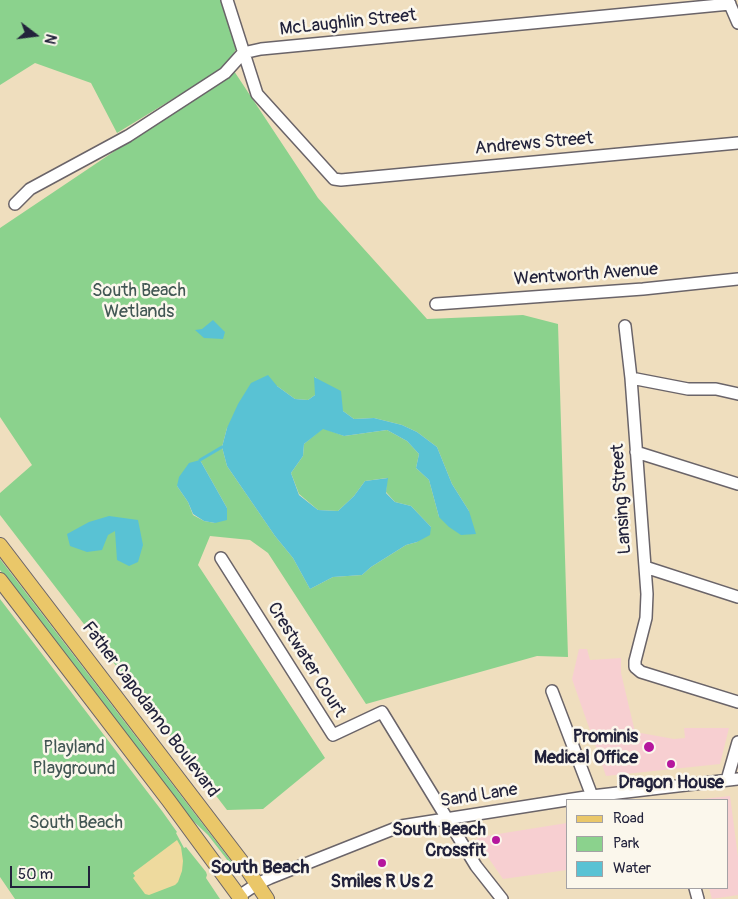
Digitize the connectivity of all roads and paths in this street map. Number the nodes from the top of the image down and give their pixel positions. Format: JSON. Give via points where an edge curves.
{"nodes":[{"id":1,"x":227,"y":0,"type":"edge"},
{"id":2,"x":729,"y":2,"type":"edge"},
{"id":3,"x":738,"y":23,"type":"edge"},
{"id":4,"x":244,"y":53,"type":"junction"},
{"id":5,"x":738,"y":143,"type":"edge"},
{"id":6,"x":15,"y":204,"type":"dead end"},
{"id":7,"x":738,"y":279,"type":"edge"},
{"id":8,"x":436,"y":304,"type":"dead end"},
{"id":9,"x":625,"y":326,"type":"dead end"},
{"id":10,"x":631,"y":378,"type":"junction"},
{"id":11,"x":738,"y":394,"type":"edge"},
{"id":12,"x":636,"y":452,"type":"junction"},
{"id":13,"x":738,"y":484,"type":"edge"},
{"id":14,"x":0,"y":545,"type":"edge"},
{"id":15,"x":221,"y":558,"type":"dead end"},
{"id":16,"x":645,"y":567,"type":"junction"},
{"id":17,"x":0,"y":580,"type":"edge"},
{"id":18,"x":738,"y":597,"type":"edge"},
{"id":19,"x":552,"y":691,"type":"dead end"},
{"id":20,"x":738,"y":702,"type":"edge"},
{"id":21,"x":738,"y":742,"type":"edge"},
{"id":22,"x":732,"y":780,"type":"edge"},
{"id":23,"x":666,"y":788,"type":"junction"},
{"id":24,"x":592,"y":796,"type":"junction"},
{"id":25,"x":573,"y":799,"type":"edge"},
{"id":26,"x":669,"y":799,"type":"edge"},
{"id":27,"x":566,"y":800,"type":"edge"},
{"id":28,"x":448,"y":819,"type":"junction"},
{"id":29,"x":257,"y":884,"type":"junction"},
{"id":30,"x":240,"y":898,"type":"edge"},
{"id":31,"x":267,"y":899,"type":"edge"},
{"id":32,"x":502,"y":899,"type":"edge"}],
"edges":[{"from":1,"to":4,"type":"street"},
{"from":2,"to":3,"type":"street"},
{"from":2,"to":4,"type":"street","name":"McLaughlin Street"},
{"from":4,"to":5,"type":"street","name":"Andrews Street","via":[[257,94],[334,179]]},
{"from":4,"to":6,"type":"street","via":[[225,73],[128,136],[30,189]]},
{"from":7,"to":8,"type":"street","name":"Wentworth Avenue","via":[[643,290]]},
{"from":9,"to":10,"type":"street","name":"Lansing Street"},
{"from":10,"to":11,"type":"street","via":[[688,390],[716,389]]},
{"from":10,"to":12,"type":"street","name":"Lansing Street"},
{"from":12,"to":13,"type":"street"},
{"from":12,"to":16,"type":"street","name":"Lansing Street"},
{"from":14,"to":29,"type":"main road","name":"Father Capodanno Boulevard"},
{"from":15,"to":28,"type":"street","name":"Crestwater Court","via":[[333,735],[382,712]]},
{"from":16,"to":18,"type":"street"},
{"from":16,"to":20,"type":"street","name":"Lansing Street","via":[[646,618],[635,667],[641,672]]},
{"from":17,"to":30,"type":"main road"},
{"from":19,"to":24,"type":"street"},
{"from":21,"to":22,"type":"street"},
{"from":22,"to":23,"type":"street","name":"Sand Lane"},
{"from":23,"to":24,"type":"street","name":"Sand Lane"},
{"from":23,"to":26,"type":"street"},
{"from":24,"to":25,"type":"street","name":"Sand Lane"},
{"from":27,"to":28,"type":"street","name":"Sand Lane"},
{"from":28,"to":29,"type":"street","name":"Sand Lane","via":[[401,826]]},
{"from":28,"to":32,"type":"street","via":[[476,866]]},
{"from":29,"to":30,"type":"street","name":"Sand Lane"},
{"from":29,"to":31,"type":"main road","name":"Father Capodanno Boulevard"}]}
